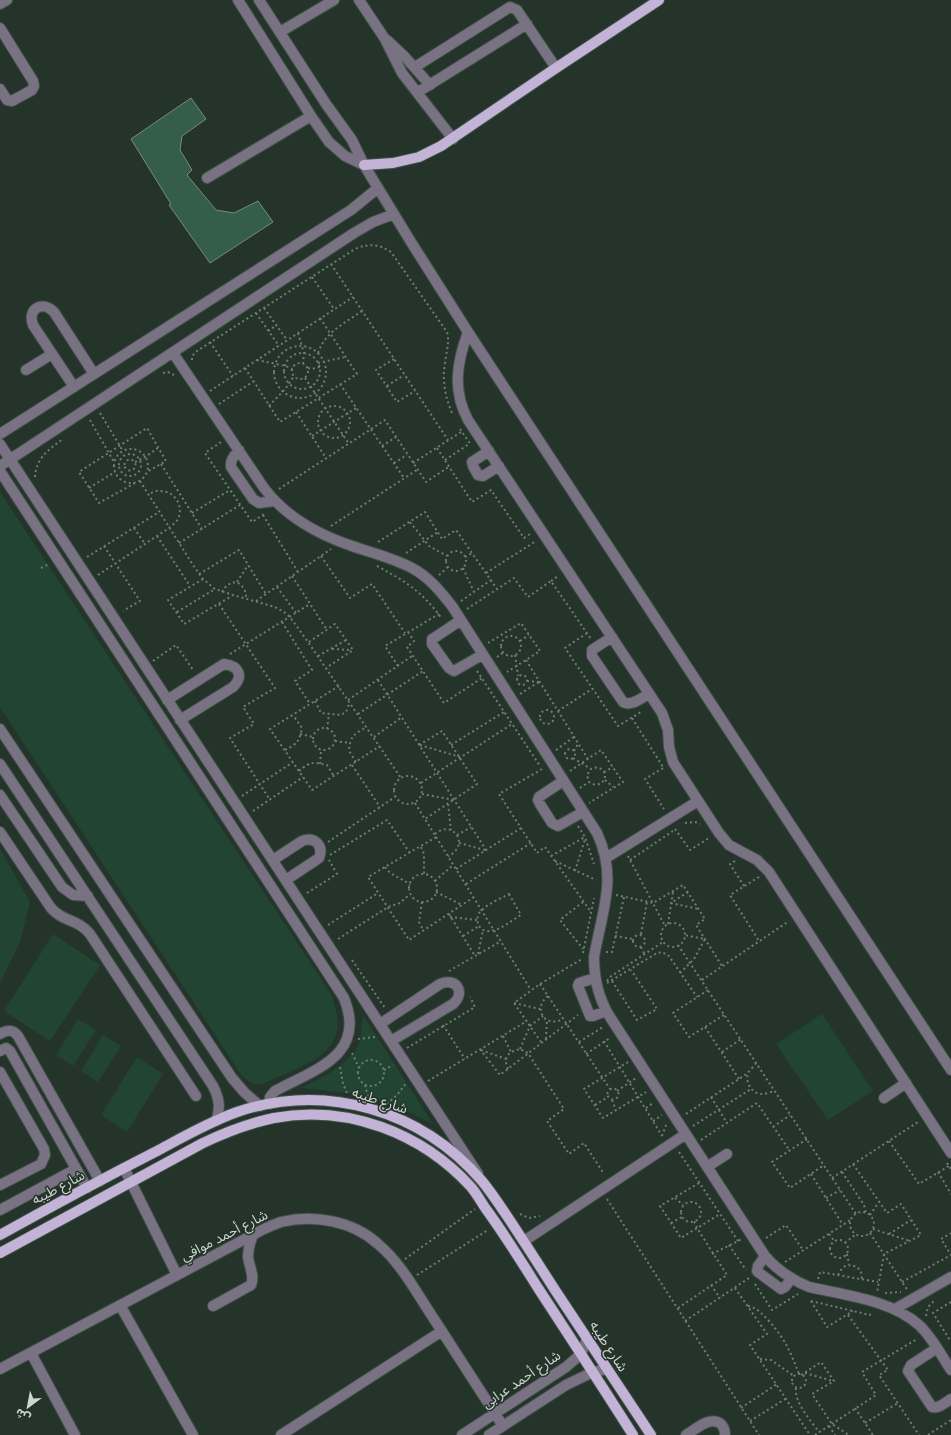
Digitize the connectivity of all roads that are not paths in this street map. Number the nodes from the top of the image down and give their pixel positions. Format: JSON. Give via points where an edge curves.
{"nodes":[{"id":1,"x":8,"y":0,"type":"edge"},
{"id":2,"x":238,"y":0,"type":"edge"},
{"id":3,"x":259,"y":0,"type":"edge"},
{"id":4,"x":334,"y":0,"type":"edge"},
{"id":5,"x":359,"y":0,"type":"edge"},
{"id":6,"x":660,"y":0,"type":"edge"},
{"id":7,"x":0,"y":4,"type":"edge"},
{"id":8,"x":527,"y":24,"type":"junction"},
{"id":9,"x":0,"y":28,"type":"edge"},
{"id":10,"x":280,"y":32,"type":"junction"},
{"id":11,"x":385,"y":39,"type":"junction"},
{"id":12,"x":415,"y":67,"type":"junction"},
{"id":13,"x":556,"y":68,"type":"junction"},
{"id":14,"x":430,"y":85,"type":"junction"},
{"id":15,"x":0,"y":89,"type":"edge"},
{"id":16,"x":418,"y":92,"type":"junction"},
{"id":17,"x":311,"y":116,"type":"junction"},
{"id":18,"x":453,"y":139,"type":"junction"},
{"id":19,"x":364,"y":165,"type":"junction"},
{"id":20,"x":207,"y":178,"type":"dead end"},
{"id":21,"x":378,"y":188,"type":"junction"},
{"id":22,"x":394,"y":214,"type":"junction"},
{"id":23,"x":468,"y":332,"type":"junction"},
{"id":24,"x":173,"y":353,"type":"junction"},
{"id":25,"x":52,"y":354,"type":"junction"},
{"id":26,"x":26,"y":370,"type":"dead end"},
{"id":27,"x":94,"y":374,"type":"junction"},
{"id":28,"x":74,"y":387,"type":"junction"},
{"id":29,"x":0,"y":434,"type":"edge"},
{"id":30,"x":0,"y":444,"type":"edge"},
{"id":31,"x":489,"y":451,"type":"junction"},
{"id":32,"x":236,"y":454,"type":"junction"},
{"id":33,"x":10,"y":460,"type":"junction"},
{"id":34,"x":0,"y":466,"type":"edge"},
{"id":35,"x":499,"y":466,"type":"junction"},
{"id":36,"x":0,"y":471,"type":"edge"},
{"id":37,"x":275,"y":496,"type":"junction"},
{"id":38,"x":461,"y":620,"type":"junction"},
{"id":39,"x":612,"y":637,"type":"junction"},
{"id":40,"x":482,"y":651,"type":"junction"},
{"id":41,"x":649,"y":694,"type":"junction"},
{"id":42,"x":167,"y":700,"type":"junction"},
{"id":43,"x":180,"y":720,"type":"junction"},
{"id":44,"x":0,"y":729,"type":"edge"},
{"id":45,"x":0,"y":764,"type":"edge"},
{"id":46,"x":564,"y":778,"type":"junction"},
{"id":47,"x":0,"y":795,"type":"edge"},
{"id":48,"x":698,"y":801,"type":"junction"},
{"id":49,"x":584,"y":809,"type":"junction"},
{"id":50,"x":0,"y":832,"type":"edge"},
{"id":51,"x":606,"y":858,"type":"junction"},
{"id":52,"x":273,"y":860,"type":"junction"},
{"id":53,"x":286,"y":880,"type":"junction"},
{"id":54,"x":88,"y":896,"type":"junction"},
{"id":55,"x":599,"y":978,"type":"junction"},
{"id":56,"x":602,"y":1012,"type":"junction"},
{"id":57,"x":380,"y":1024,"type":"junction"},
{"id":58,"x":0,"y":1034,"type":"edge"},
{"id":59,"x":392,"y":1041,"type":"junction"},
{"id":60,"x":0,"y":1051,"type":"edge"},
{"id":61,"x":951,"y":1070,"type":"edge"},
{"id":62,"x":0,"y":1072,"type":"edge"},
{"id":63,"x":906,"y":1083,"type":"junction"},
{"id":64,"x":196,"y":1096,"type":"dead end"},
{"id":65,"x":884,"y":1098,"type":"dead end"},
{"id":66,"x":264,"y":1105,"type":"junction"},
{"id":67,"x":216,"y":1120,"type":"junction"},
{"id":68,"x":685,"y":1132,"type":"junction"},
{"id":69,"x":951,"y":1153,"type":"edge"},
{"id":70,"x":727,"y":1154,"type":"dead end"},
{"id":71,"x":707,"y":1167,"type":"junction"},
{"id":72,"x":124,"y":1168,"type":"junction"},
{"id":73,"x":76,"y":1169,"type":"junction"},
{"id":74,"x":100,"y":1181,"type":"junction"},
{"id":75,"x":483,"y":1182,"type":"junction"},
{"id":76,"x":131,"y":1183,"type":"junction"},
{"id":77,"x":0,"y":1185,"type":"edge"},
{"id":78,"x":87,"y":1188,"type":"junction"},
{"id":79,"x":0,"y":1210,"type":"edge"},
{"id":80,"x":0,"y":1234,"type":"edge"},
{"id":81,"x":253,"y":1234,"type":"junction"},
{"id":82,"x":524,"y":1241,"type":"junction"},
{"id":83,"x":0,"y":1253,"type":"edge"},
{"id":84,"x":765,"y":1256,"type":"junction"},
{"id":85,"x":177,"y":1275,"type":"junction"},
{"id":86,"x":951,"y":1277,"type":"edge"},
{"id":87,"x":791,"y":1279,"type":"junction"},
{"id":88,"x":120,"y":1305,"type":"junction"},
{"id":89,"x":213,"y":1306,"type":"dead end"},
{"id":90,"x":895,"y":1309,"type":"junction"},
{"id":91,"x":442,"y":1331,"type":"junction"},
{"id":92,"x":587,"y":1339,"type":"junction"},
{"id":93,"x":937,"y":1348,"type":"junction"},
{"id":94,"x":31,"y":1353,"type":"junction"},
{"id":95,"x":581,"y":1354,"type":"junction"},
{"id":96,"x":0,"y":1369,"type":"edge"},
{"id":97,"x":607,"y":1369,"type":"junction"},
{"id":98,"x":951,"y":1370,"type":"edge"},
{"id":99,"x":593,"y":1372,"type":"junction"},
{"id":100,"x":951,"y":1399,"type":"edge"},
{"id":101,"x":495,"y":1414,"type":"junction"},
{"id":102,"x":503,"y":1426,"type":"junction"},
{"id":103,"x":75,"y":1435,"type":"edge"},
{"id":104,"x":192,"y":1435,"type":"edge"},
{"id":105,"x":281,"y":1435,"type":"edge"},
{"id":106,"x":462,"y":1435,"type":"edge"},
{"id":107,"x":489,"y":1435,"type":"edge"},
{"id":108,"x":633,"y":1435,"type":"edge"},
{"id":109,"x":651,"y":1435,"type":"edge"},
{"id":110,"x":686,"y":1435,"type":"edge"},
{"id":111,"x":725,"y":1435,"type":"edge"}],
"edges":[{"from":1,"to":7,"type":"street"},
{"from":2,"to":17,"type":"street"},
{"from":3,"to":10,"type":"street"},
{"from":4,"to":10,"type":"street"},
{"from":5,"to":11,"type":"street"},
{"from":6,"to":13,"type":"main road"},
{"from":8,"to":12,"type":"street","via":[[515,8],[510,7]]},
{"from":8,"to":13,"type":"street"},
{"from":8,"to":14,"type":"street"},
{"from":9,"to":15,"type":"street","via":[[34,86],[32,90],[12,101],[7,100]]},
{"from":10,"to":19,"type":"street","via":[[352,140]]},
{"from":11,"to":12,"type":"street"},
{"from":11,"to":16,"type":"street","via":[[402,73]]},
{"from":12,"to":14,"type":"street"},
{"from":13,"to":18,"type":"main road"},
{"from":14,"to":16,"type":"street"},
{"from":16,"to":18,"type":"street"},
{"from":17,"to":19,"type":"street","via":[[337,150]]},
{"from":17,"to":20,"type":"street"},
{"from":18,"to":19,"type":"main road","via":[[419,157],[393,163]]},
{"from":19,"to":21,"type":"street"},
{"from":21,"to":22,"type":"street"},
{"from":21,"to":27,"type":"street","via":[[351,210]]},
{"from":22,"to":23,"type":"street"},
{"from":22,"to":24,"type":"street","via":[[354,233]]},
{"from":23,"to":31,"type":"street","via":[[460,362],[458,391],[464,411]]},
{"from":23,"to":61,"type":"street"},
{"from":24,"to":32,"type":"street"},
{"from":24,"to":33,"type":"street"},
{"from":25,"to":26,"type":"street"},
{"from":25,"to":27,"type":"street","via":[[32,325],[31,314],[39,306],[50,308],[54,312]]},
{"from":25,"to":28,"type":"street"},
{"from":27,"to":28,"type":"street"},
{"from":28,"to":29,"type":"street"},
{"from":30,"to":33,"type":"street"},
{"from":31,"to":35,"type":"street"},
{"from":31,"to":35,"type":"street","via":[[472,462],[478,475],[484,476]]},
{"from":32,"to":37,"type":"street"},
{"from":32,"to":37,"type":"street","via":[[230,462],[232,469],[254,501],[259,503]]},
{"from":33,"to":34,"type":"street"},
{"from":33,"to":42,"type":"street"},
{"from":35,"to":39,"type":"street"},
{"from":36,"to":66,"type":"street","via":[[339,988],[348,1008],[350,1030],[339,1053],[327,1063],[275,1091]]},
{"from":37,"to":38,"type":"street","via":[[295,518],[322,533],[350,546],[398,562],[428,579]]},
{"from":38,"to":40,"type":"street"},
{"from":38,"to":40,"type":"street","via":[[432,639],[432,644],[440,656],[454,671],[471,662]]},
{"from":39,"to":41,"type":"street"},
{"from":39,"to":41,"type":"street","via":[[596,646],[592,650],[592,656],[622,702],[628,704]]},
{"from":40,"to":46,"type":"street"},
{"from":41,"to":48,"type":"street","via":[[665,721],[673,762]]},
{"from":42,"to":43,"type":"street"},
{"from":42,"to":43,"type":"street","via":[[224,664],[237,669],[238,682],[233,687]]},
{"from":43,"to":52,"type":"street"},
{"from":44,"to":66,"type":"street","via":[[232,1078],[245,1093]]},
{"from":45,"to":54,"type":"street"},
{"from":46,"to":49,"type":"street"},
{"from":46,"to":49,"type":"street","via":[[539,797],[540,804],[558,826]]},
{"from":47,"to":54,"type":"street","via":[[62,887],[74,895]]},
{"from":48,"to":51,"type":"street"},
{"from":48,"to":63,"type":"street","via":[[729,845],[764,866],[793,919]]},
{"from":49,"to":51,"type":"street","via":[[603,846]]},
{"from":50,"to":64,"type":"street","via":[[51,908],[61,917],[80,924],[90,934]]},
{"from":51,"to":55,"type":"street","via":[[608,881],[594,957]]},
{"from":52,"to":53,"type":"street"},
{"from":52,"to":53,"type":"street","via":[[307,839],[313,840],[321,847],[319,858]]},
{"from":53,"to":57,"type":"street"},
{"from":54,"to":67,"type":"street","via":[[213,1086],[219,1103]]},
{"from":55,"to":56,"type":"street"},
{"from":55,"to":56,"type":"street","via":[[578,986],[591,1016]]},
{"from":56,"to":68,"type":"street","via":[[672,1120]]},
{"from":57,"to":59,"type":"street"},
{"from":57,"to":59,"type":"street","via":[[445,981],[451,982],[459,989],[460,995],[453,1004]]},
{"from":58,"to":74,"type":"street","via":[[9,1031],[16,1033]]},
{"from":59,"to":75,"type":"street"},
{"from":60,"to":73,"type":"street","via":[[6,1048],[10,1051]]},
{"from":62,"to":77,"type":"street","via":[[45,1155],[41,1164]]},
{"from":63,"to":65,"type":"street"},
{"from":63,"to":69,"type":"street"},
{"from":66,"to":67,"type":"main road","name":"شارع طيبه"},
{"from":66,"to":75,"type":"main road","name":"شارع طيبه","via":[[321,1100],[356,1105],[384,1113],[441,1143]]},
{"from":67,"to":72,"type":"main road","name":"شارع طيبه"},
{"from":68,"to":71,"type":"street"},
{"from":68,"to":82,"type":"street"},
{"from":70,"to":71,"type":"street"},
{"from":71,"to":84,"type":"street","via":[[751,1244]]},
{"from":72,"to":74,"type":"main road","name":"شارع طيبه"},
{"from":72,"to":76,"type":"street"},
{"from":73,"to":78,"type":"street"},
{"from":73,"to":79,"type":"street"},
{"from":74,"to":78,"type":"main road","name":"شارع طيبه"},
{"from":75,"to":82,"type":"main road","name":"شارع طيبه"},
{"from":76,"to":83,"type":"main road","name":"شارع طيبه"},
{"from":76,"to":85,"type":"street"},
{"from":76,"to":95,"type":"main road","name":"شارع طيبه","via":[[204,1143],[246,1125],[275,1118],[331,1115],[385,1128],[432,1153],[472,1189]]},
{"from":78,"to":80,"type":"main road","name":"شارع طيبه"},
{"from":81,"to":85,"type":"street","name":"شارع أحمد موافي"},
{"from":81,"to":89,"type":"street","via":[[248,1255],[253,1281],[251,1285]]},
{"from":81,"to":91,"type":"street","name":"شارع أحمد موافي","via":[[281,1223],[301,1219],[342,1224],[361,1232],[378,1243],[398,1265]]},
{"from":82,"to":92,"type":"main road","name":"شارع طيبه"},
{"from":84,"to":87,"type":"street"},
{"from":84,"to":87,"type":"street","via":[[758,1266],[758,1272],[781,1289]]},
{"from":85,"to":88,"type":"street","name":"شارع أحمد موافي"},
{"from":86,"to":90,"type":"street"},
{"from":87,"to":90,"type":"street","via":[[809,1287]]},
{"from":88,"to":94,"type":"street","name":"شارع أحمد موافي"},
{"from":88,"to":104,"type":"street"},
{"from":90,"to":93,"type":"street","via":[[919,1325]]},
{"from":91,"to":101,"type":"street","name":"شارع أحمد موافي"},
{"from":91,"to":105,"type":"street"},
{"from":92,"to":95,"type":"street","name":"شارع أحمد عرابى"},
{"from":92,"to":97,"type":"main road","name":"شارع طيبه"},
{"from":93,"to":98,"type":"street"},
{"from":93,"to":100,"type":"street","via":[[908,1368],[909,1374],[932,1407],[938,1407]]},
{"from":94,"to":96,"type":"street","name":"شارع أحمد موافي"},
{"from":94,"to":103,"type":"street"},
{"from":95,"to":99,"type":"main road","name":"شارع طيبه"},
{"from":95,"to":101,"type":"street","name":"شارع أحمد عرابى","via":[[563,1369]]},
{"from":97,"to":99,"type":"street","name":"شارع أحمد عرابى"},
{"from":97,"to":109,"type":"main road","name":"شارع طيبه"},
{"from":99,"to":102,"type":"street","name":"شارع أحمد عرابى","via":[[566,1385]]},
{"from":99,"to":108,"type":"main road","name":"شارع طيبه"},
{"from":101,"to":102,"type":"street","name":"شارع أحمد موافي"},
{"from":101,"to":106,"type":"street","name":"شارع أحمد عرابى"},
{"from":102,"to":107,"type":"street","name":"شارع أحمد عرابى"},
{"from":110,"to":111,"type":"street","via":[[712,1421],[724,1426]]}]}
